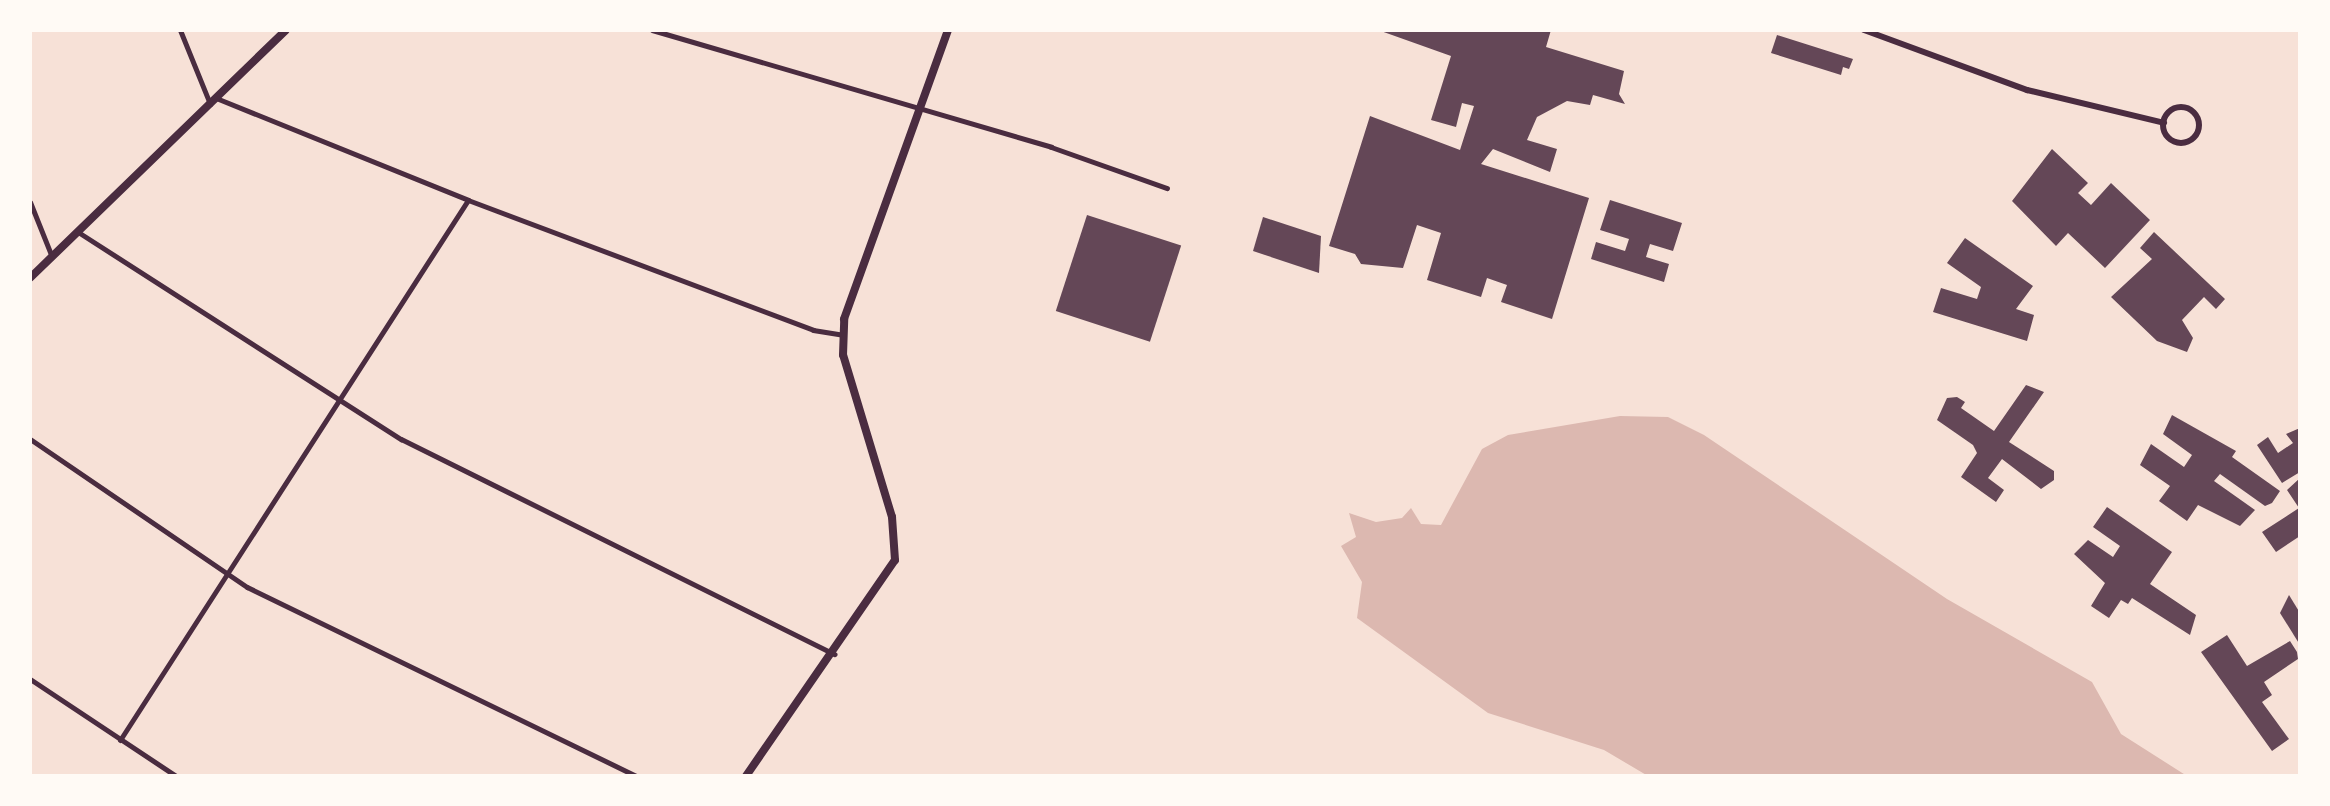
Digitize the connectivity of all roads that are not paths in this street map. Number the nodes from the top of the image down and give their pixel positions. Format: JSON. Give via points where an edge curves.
{"nodes":[{"id":1,"x":180,"y":30,"type":"edge"},
{"id":2,"x":286,"y":30,"type":"edge"},
{"id":3,"x":652,"y":30,"type":"edge"},
{"id":4,"x":948,"y":30,"type":"edge"},
{"id":5,"x":1864,"y":30,"type":"edge"},
{"id":6,"x":213,"y":101,"type":"junction"},
{"id":7,"x":919,"y":111,"type":"junction"},
{"id":8,"x":2164,"y":123,"type":"junction"},
{"id":9,"x":1167,"y":188,"type":"dead end"},
{"id":10,"x":468,"y":200,"type":"junction"},
{"id":11,"x":30,"y":202,"type":"edge"},
{"id":12,"x":78,"y":232,"type":"junction"},
{"id":13,"x":52,"y":258,"type":"junction"},
{"id":14,"x":30,"y":278,"type":"edge"},
{"id":15,"x":843,"y":335,"type":"junction"},
{"id":16,"x":340,"y":401,"type":"junction"},
{"id":17,"x":30,"y":439,"type":"edge"},
{"id":18,"x":229,"y":574,"type":"junction"},
{"id":19,"x":835,"y":654,"type":"junction"},
{"id":20,"x":30,"y":679,"type":"edge"},
{"id":21,"x":120,"y":740,"type":"junction"},
{"id":22,"x":176,"y":776,"type":"edge"},
{"id":23,"x":636,"y":776,"type":"edge"},
{"id":24,"x":746,"y":776,"type":"edge"}],
"edges":[{"from":1,"to":6,"type":"street"},
{"from":2,"to":6,"type":"main road"},
{"from":3,"to":7,"type":"street"},
{"from":4,"to":7,"type":"main road"},
{"from":5,"to":8,"type":"street","via":[[2028,90]]},
{"from":6,"to":10,"type":"street"},
{"from":6,"to":12,"type":"main road"},
{"from":7,"to":9,"type":"street","via":[[1051,146]]},
{"from":7,"to":15,"type":"main road","via":[[850,295]]},
{"from":8,"to":8,"type":"street","via":[[2168,113],[2184,107],[2200,127],[2182,143],[2166,135]]},
{"from":10,"to":15,"type":"street","via":[[818,332]]},
{"from":10,"to":16,"type":"street"},
{"from":11,"to":13,"type":"street"},
{"from":12,"to":13,"type":"main road"},
{"from":12,"to":16,"type":"street"},
{"from":13,"to":14,"type":"main road"},
{"from":15,"to":19,"type":"main road","via":[[843,355],[898,542],[891,572]]},
{"from":16,"to":18,"type":"street"},
{"from":16,"to":19,"type":"street","via":[[401,439]]},
{"from":17,"to":18,"type":"street"},
{"from":18,"to":21,"type":"street"},
{"from":18,"to":23,"type":"street"},
{"from":19,"to":24,"type":"main road"},
{"from":20,"to":21,"type":"street"},
{"from":21,"to":22,"type":"street"}]}
